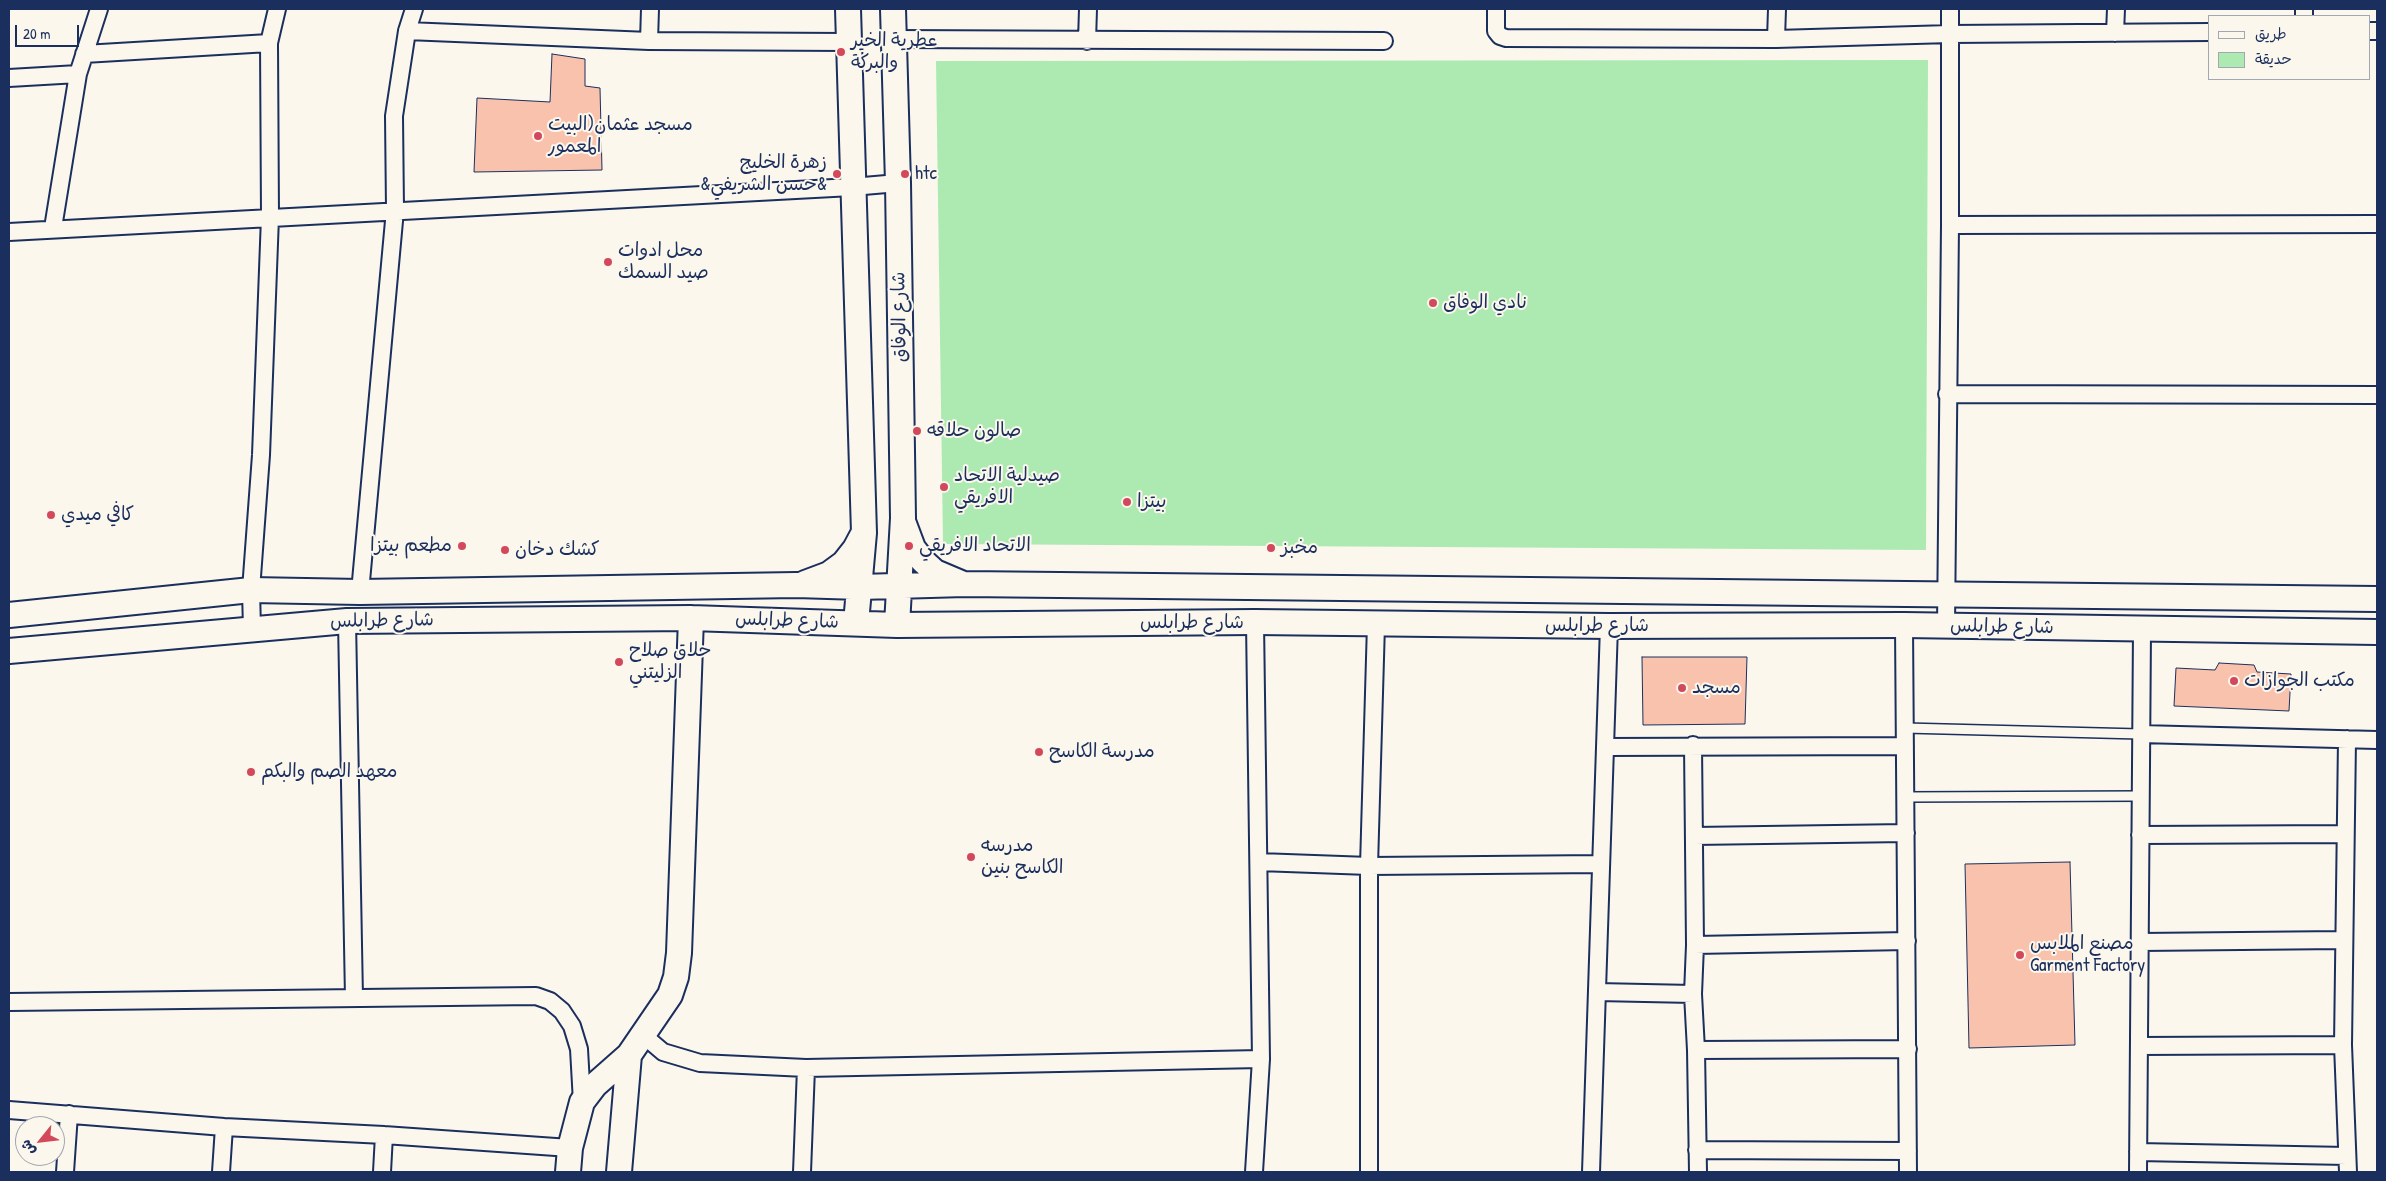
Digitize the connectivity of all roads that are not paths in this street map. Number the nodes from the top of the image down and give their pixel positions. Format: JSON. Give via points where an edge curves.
{"nodes":[{"id":1,"x":99,"y":9,"type":"edge"},
{"id":2,"x":277,"y":9,"type":"edge"},
{"id":3,"x":414,"y":9,"type":"edge"},
{"id":4,"x":650,"y":9,"type":"edge"},
{"id":5,"x":848,"y":9,"type":"edge"},
{"id":6,"x":892,"y":9,"type":"edge"},
{"id":7,"x":1088,"y":9,"type":"edge"},
{"id":8,"x":1496,"y":9,"type":"edge"},
{"id":9,"x":1776,"y":9,"type":"edge"},
{"id":10,"x":1950,"y":9,"type":"edge"},
{"id":11,"x":2116,"y":9,"type":"edge"},
{"id":12,"x":407,"y":31,"type":"junction"},
{"id":13,"x":2208,"y":32,"type":"edge"},
{"id":14,"x":2115,"y":33,"type":"junction"},
{"id":15,"x":1950,"y":34,"type":"junction"},
{"id":16,"x":893,"y":39,"type":"junction"},
{"id":17,"x":1776,"y":39,"type":"junction"},
{"id":18,"x":649,"y":40,"type":"junction"},
{"id":19,"x":1087,"y":41,"type":"junction"},
{"id":20,"x":1384,"y":41,"type":"dead end"},
{"id":21,"x":848,"y":42,"type":"junction"},
{"id":22,"x":269,"y":43,"type":"junction"},
{"id":23,"x":84,"y":54,"type":"junction"},
{"id":24,"x":78,"y":74,"type":"junction"},
{"id":25,"x":9,"y":78,"type":"edge"},
{"id":26,"x":898,"y":182,"type":"junction"},
{"id":27,"x":852,"y":187,"type":"junction"},
{"id":28,"x":395,"y":210,"type":"junction"},
{"id":29,"x":270,"y":217,"type":"junction"},
{"id":30,"x":2377,"y":224,"type":"edge"},
{"id":31,"x":1950,"y":225,"type":"junction"},
{"id":32,"x":53,"y":228,"type":"junction"},
{"id":33,"x":9,"y":232,"type":"edge"},
{"id":34,"x":1947,"y":394,"type":"junction"},
{"id":35,"x":2377,"y":395,"type":"edge"},
{"id":36,"x":903,"y":518,"type":"junction"},
{"id":37,"x":864,"y":533,"type":"junction"},
{"id":38,"x":965,"y":584,"type":"junction"},
{"id":39,"x":796,"y":585,"type":"junction"},
{"id":40,"x":900,"y":586,"type":"junction"},
{"id":41,"x":860,"y":587,"type":"junction"},
{"id":42,"x":251,"y":590,"type":"junction"},
{"id":43,"x":360,"y":592,"type":"junction"},
{"id":44,"x":1945,"y":596,"type":"junction"},
{"id":45,"x":2377,"y":599,"type":"edge"},
{"id":46,"x":9,"y":614,"type":"edge"},
{"id":47,"x":691,"y":618,"type":"junction"},
{"id":48,"x":347,"y":621,"type":"junction"},
{"id":49,"x":1255,"y":622,"type":"junction"},
{"id":50,"x":856,"y":623,"type":"junction"},
{"id":51,"x":1376,"y":624,"type":"junction"},
{"id":52,"x":897,"y":625,"type":"junction"},
{"id":53,"x":1904,"y":625,"type":"junction"},
{"id":54,"x":1608,"y":626,"type":"junction"},
{"id":55,"x":1946,"y":626,"type":"junction"},
{"id":56,"x":252,"y":629,"type":"junction"},
{"id":57,"x":2142,"y":630,"type":"junction"},
{"id":58,"x":2377,"y":632,"type":"edge"},
{"id":59,"x":9,"y":651,"type":"edge"},
{"id":60,"x":1905,"y":728,"type":"junction"},
{"id":61,"x":2140,"y":734,"type":"junction"},
{"id":62,"x":2347,"y":739,"type":"junction"},
{"id":63,"x":2377,"y":740,"type":"edge"},
{"id":64,"x":1693,"y":745,"type":"junction"},
{"id":65,"x":1905,"y":746,"type":"junction"},
{"id":66,"x":1605,"y":747,"type":"junction"},
{"id":67,"x":2140,"y":796,"type":"junction"},
{"id":68,"x":1906,"y":797,"type":"junction"},
{"id":69,"x":1906,"y":833,"type":"junction"},
{"id":70,"x":2345,"y":834,"type":"junction"},
{"id":71,"x":2140,"y":835,"type":"junction"},
{"id":72,"x":1694,"y":836,"type":"junction"},
{"id":73,"x":1259,"y":862,"type":"junction"},
{"id":74,"x":1601,"y":864,"type":"junction"},
{"id":75,"x":1370,"y":866,"type":"junction"},
{"id":76,"x":2342,"y":940,"type":"junction"},
{"id":77,"x":1906,"y":941,"type":"junction"},
{"id":78,"x":2140,"y":942,"type":"junction"},
{"id":79,"x":1695,"y":945,"type":"junction"},
{"id":80,"x":1597,"y":992,"type":"junction"},
{"id":81,"x":1693,"y":994,"type":"junction"},
{"id":82,"x":354,"y":998,"type":"junction"},
{"id":83,"x":9,"y":1002,"type":"edge"},
{"id":84,"x":643,"y":1035,"type":"junction"},
{"id":85,"x":2342,"y":1045,"type":"junction"},
{"id":86,"x":2139,"y":1046,"type":"junction"},
{"id":87,"x":1908,"y":1049,"type":"junction"},
{"id":88,"x":1696,"y":1050,"type":"junction"},
{"id":89,"x":629,"y":1055,"type":"junction"},
{"id":90,"x":1261,"y":1059,"type":"junction"},
{"id":91,"x":806,"y":1068,"type":"junction"},
{"id":92,"x":582,"y":1102,"type":"junction"},
{"id":93,"x":9,"y":1110,"type":"edge"},
{"id":94,"x":69,"y":1114,"type":"junction"},
{"id":95,"x":224,"y":1127,"type":"junction"},
{"id":96,"x":384,"y":1135,"type":"junction"},
{"id":97,"x":570,"y":1148,"type":"junction"},
{"id":98,"x":1697,"y":1150,"type":"junction"},
{"id":99,"x":1908,"y":1151,"type":"junction"},
{"id":100,"x":2138,"y":1152,"type":"junction"},
{"id":101,"x":2347,"y":1164,"type":"edge"},
{"id":102,"x":65,"y":1172,"type":"edge"},
{"id":103,"x":221,"y":1172,"type":"edge"},
{"id":104,"x":382,"y":1172,"type":"edge"},
{"id":105,"x":568,"y":1172,"type":"edge"},
{"id":106,"x":619,"y":1172,"type":"edge"},
{"id":107,"x":802,"y":1172,"type":"edge"},
{"id":108,"x":1254,"y":1172,"type":"edge"},
{"id":109,"x":1369,"y":1172,"type":"edge"},
{"id":110,"x":1592,"y":1172,"type":"edge"},
{"id":111,"x":1698,"y":1172,"type":"edge"},
{"id":112,"x":1908,"y":1172,"type":"edge"},
{"id":113,"x":2138,"y":1172,"type":"edge"}],
"edges":[{"from":1,"to":23,"type":"street"},
{"from":2,"to":22,"type":"street"},
{"from":3,"to":12,"type":"street"},
{"from":4,"to":18,"type":"street"},
{"from":5,"to":21,"type":"main road"},
{"from":6,"to":16,"type":"main road","name":"شارع الوفاق"},
{"from":7,"to":19,"type":"street"},
{"from":8,"to":17,"type":"street","via":[[1496,31],[1506,38]]},
{"from":9,"to":17,"type":"street"},
{"from":10,"to":15,"type":"street"},
{"from":11,"to":14,"type":"street"},
{"from":12,"to":18,"type":"street"},
{"from":12,"to":28,"type":"street","via":[[394,116]]},
{"from":13,"to":14,"type":"street"},
{"from":14,"to":15,"type":"street"},
{"from":15,"to":17,"type":"street"},
{"from":15,"to":31,"type":"street"},
{"from":16,"to":19,"type":"street"},
{"from":16,"to":26,"type":"main road","name":"شارع الوفاق"},
{"from":18,"to":21,"type":"street"},
{"from":19,"to":20,"type":"street"},
{"from":21,"to":27,"type":"main road"},
{"from":22,"to":23,"type":"street"},
{"from":22,"to":29,"type":"street"},
{"from":23,"to":24,"type":"street"},
{"from":24,"to":25,"type":"street"},
{"from":24,"to":32,"type":"street"},
{"from":26,"to":27,"type":"street"},
{"from":26,"to":36,"type":"main road","name":"شارع الوفاق"},
{"from":27,"to":28,"type":"street"},
{"from":27,"to":37,"type":"main road"},
{"from":28,"to":29,"type":"street"},
{"from":28,"to":43,"type":"street"},
{"from":29,"to":32,"type":"street"},
{"from":29,"to":42,"type":"street","via":[[261,455]]},
{"from":30,"to":31,"type":"street"},
{"from":31,"to":34,"type":"street"},
{"from":32,"to":33,"type":"street"},
{"from":34,"to":35,"type":"street"},
{"from":34,"to":44,"type":"street"},
{"from":36,"to":38,"type":"main road","via":[[906,533],[923,561],[935,572]]},
{"from":36,"to":40,"type":"main road","name":"شارع الوفاق"},
{"from":37,"to":39,"type":"main road","via":[[844,563],[829,574]]},
{"from":37,"to":41,"type":"main road"},
{"from":38,"to":40,"type":"main road","name":"شارع طرابلس"},
{"from":38,"to":44,"type":"main road","name":"شارع طرابلس"},
{"from":39,"to":41,"type":"main road","name":"شارع طرابلس"},
{"from":39,"to":43,"type":"main road","name":"شارع طرابلس"},
{"from":40,"to":41,"type":"main road","name":"شارع طرابلس"},
{"from":40,"to":52,"type":"main road","name":"شارع الوفاق"},
{"from":41,"to":50,"type":"main road"},
{"from":42,"to":43,"type":"main road","name":"شارع طرابلس"},
{"from":42,"to":46,"type":"main road","name":"شارع طرابلس"},
{"from":42,"to":56,"type":"street"},
{"from":44,"to":45,"type":"main road","name":"شارع طرابلس"},
{"from":44,"to":55,"type":"street"},
{"from":47,"to":48,"type":"main road","name":"شارع طرابلس"},
{"from":47,"to":50,"type":"main road","name":"شارع طرابلس"},
{"from":47,"to":84,"type":"main road","via":[[679,953],[670,995]]},
{"from":48,"to":56,"type":"main road","name":"شارع طرابلس"},
{"from":48,"to":82,"type":"street"},
{"from":49,"to":51,"type":"main road","name":"شارع طرابلس"},
{"from":49,"to":52,"type":"main road","name":"شارع طرابلس"},
{"from":49,"to":73,"type":"street"},
{"from":50,"to":52,"type":"main road","name":"شارع طرابلس"},
{"from":51,"to":54,"type":"main road","name":"شارع طرابلس"},
{"from":51,"to":75,"type":"street"},
{"from":53,"to":54,"type":"main road","name":"شارع طرابلس"},
{"from":53,"to":55,"type":"main road","name":"شارع طرابلس"},
{"from":53,"to":60,"type":"street"},
{"from":54,"to":66,"type":"street"},
{"from":55,"to":57,"type":"main road","name":"شارع طرابلس"},
{"from":56,"to":59,"type":"main road","name":"شارع طرابلس"},
{"from":57,"to":58,"type":"main road","name":"شارع طرابلس"},
{"from":57,"to":61,"type":"street"},
{"from":60,"to":61,"type":"lane"},
{"from":60,"to":65,"type":"street"},
{"from":61,"to":62,"type":"street"},
{"from":61,"to":67,"type":"street"},
{"from":62,"to":63,"type":"street"},
{"from":62,"to":70,"type":"street"},
{"from":64,"to":65,"type":"street"},
{"from":64,"to":66,"type":"street"},
{"from":64,"to":72,"type":"street"},
{"from":65,"to":68,"type":"street"},
{"from":66,"to":74,"type":"street"},
{"from":67,"to":68,"type":"lane"},
{"from":67,"to":71,"type":"street"},
{"from":68,"to":69,"type":"street"},
{"from":69,"to":72,"type":"street"},
{"from":69,"to":77,"type":"street"},
{"from":70,"to":71,"type":"street"},
{"from":70,"to":76,"type":"street"},
{"from":71,"to":78,"type":"street"},
{"from":72,"to":79,"type":"street"},
{"from":73,"to":75,"type":"street"},
{"from":73,"to":90,"type":"street"},
{"from":74,"to":75,"type":"street"},
{"from":74,"to":80,"type":"street"},
{"from":75,"to":109,"type":"street"},
{"from":76,"to":78,"type":"street"},
{"from":76,"to":85,"type":"street"},
{"from":77,"to":79,"type":"street"},
{"from":77,"to":87,"type":"street"},
{"from":78,"to":86,"type":"street"},
{"from":79,"to":81,"type":"street"},
{"from":80,"to":81,"type":"street"},
{"from":80,"to":110,"type":"street"},
{"from":81,"to":88,"type":"street"},
{"from":82,"to":83,"type":"street"},
{"from":82,"to":92,"type":"street","via":[[536,996],[550,1001],[572,1026],[579,1049]]},
{"from":84,"to":89,"type":"main road"},
{"from":84,"to":91,"type":"street","via":[[663,1052],[700,1063]]},
{"from":85,"to":86,"type":"street"},
{"from":85,"to":101,"type":"street"},
{"from":86,"to":100,"type":"street"},
{"from":87,"to":88,"type":"street"},
{"from":87,"to":99,"type":"street"},
{"from":88,"to":98,"type":"street"},
{"from":89,"to":92,"type":"main road","via":[[595,1085]]},
{"from":89,"to":106,"type":"main road"},
{"from":90,"to":91,"type":"street"},
{"from":90,"to":108,"type":"street"},
{"from":91,"to":107,"type":"street"},
{"from":92,"to":97,"type":"main road"},
{"from":93,"to":94,"type":"street"},
{"from":94,"to":95,"type":"street"},
{"from":94,"to":102,"type":"street"},
{"from":95,"to":96,"type":"street"},
{"from":95,"to":103,"type":"street"},
{"from":96,"to":97,"type":"street"},
{"from":96,"to":104,"type":"street"},
{"from":97,"to":105,"type":"main road"},
{"from":98,"to":99,"type":"street"},
{"from":98,"to":111,"type":"street"},
{"from":99,"to":112,"type":"street"},
{"from":100,"to":101,"type":"street"},
{"from":100,"to":113,"type":"street"}]}
